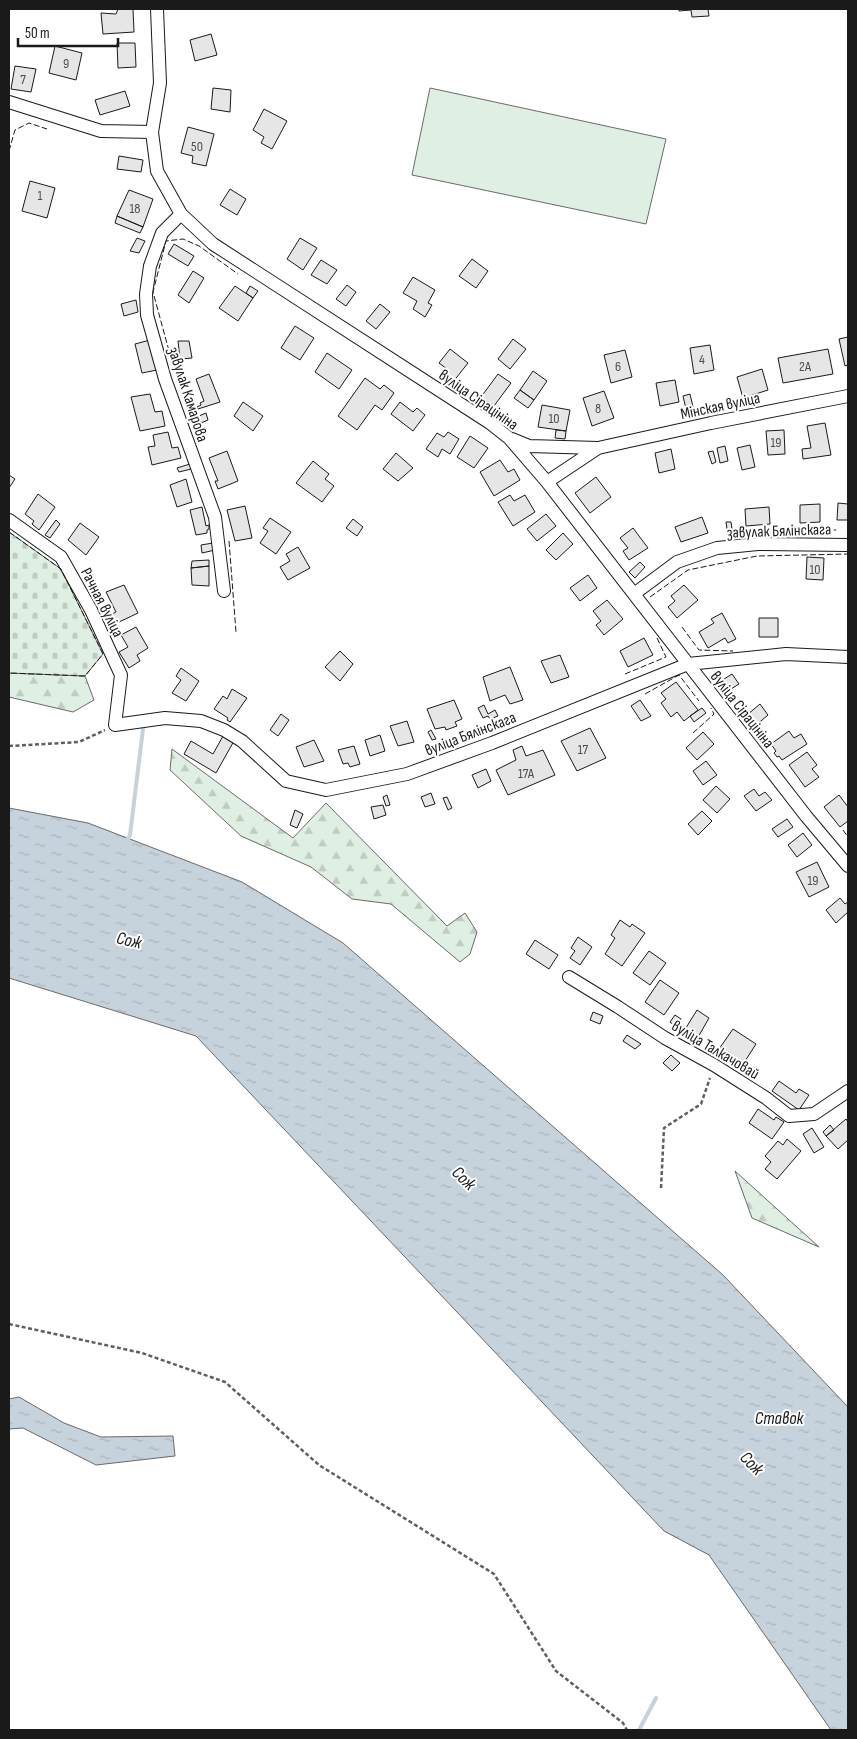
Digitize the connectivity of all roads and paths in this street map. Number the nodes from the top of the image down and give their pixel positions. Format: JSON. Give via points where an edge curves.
{"nodes":[{"id":1,"x":157,"y":9,"type":"edge"},
{"id":2,"x":9,"y":102,"type":"edge"},
{"id":3,"x":152,"y":132,"type":"junction"},
{"id":4,"x":181,"y":214,"type":"junction"},
{"id":5,"x":848,"y":396,"type":"edge"},
{"id":6,"x":509,"y":438,"type":"junction"},
{"id":7,"x":598,"y":448,"type":"junction"},
{"id":8,"x":546,"y":482,"type":"junction"},
{"id":9,"x":9,"y":520,"type":"edge"},
{"id":10,"x":848,"y":545,"type":"edge"},
{"id":11,"x":224,"y":591,"type":"dead end"},
{"id":12,"x":634,"y":594,"type":"junction"},
{"id":13,"x":848,"y":656,"type":"edge"},
{"id":14,"x":688,"y":664,"type":"junction"},
{"id":15,"x":115,"y":725,"type":"junction"},
{"id":16,"x":9,"y":746,"type":"edge"},
{"id":17,"x":848,"y":866,"type":"edge"},
{"id":18,"x":569,"y":977,"type":"dead end"},
{"id":19,"x":714,"y":1065,"type":"junction"},
{"id":20,"x":848,"y":1091,"type":"edge"},
{"id":21,"x":661,"y":1188,"type":"dead end"},
{"id":22,"x":9,"y":1324,"type":"edge"},
{"id":23,"x":627,"y":1730,"type":"edge"}],
"edges":[{"from":1,"to":3,"type":"street","name":"вуліца Сірацініна","via":[[160,84]]},
{"from":2,"to":3,"type":"street","via":[[101,131]]},
{"from":3,"to":4,"type":"street","name":"вуліца Сірацініна","via":[[157,171]]},
{"from":4,"to":6,"type":"street","name":"вуліца Сірацініна","via":[[213,244]]},
{"from":4,"to":11,"type":"street","name":"завулак Камарова","via":[[162,233],[150,266],[147,315],[165,379],[215,517]]},
{"from":5,"to":7,"type":"street","name":"Мінская вуліца"},
{"from":6,"to":7,"type":"street","name":"Мінская вуліца","via":[[529,446]]},
{"from":6,"to":8,"type":"street","name":"вуліца Сірацініна"},
{"from":7,"to":8,"type":"street","name":"Мінская вуліца"},
{"from":8,"to":12,"type":"street","name":"вуліца Сірацініна"},
{"from":9,"to":15,"type":"street","name":"Рачная вуліца","via":[[61,557],[91,610],[121,674]]},
{"from":10,"to":12,"type":"street","name":"завулак Бялінскага","via":[[758,544],[717,548],[677,562]]},
{"from":12,"to":14,"type":"street","name":"вуліца Сірацініна"},
{"from":13,"to":14,"type":"street","name":"вуліца Бялінскага","via":[[786,654]]},
{"from":14,"to":15,"type":"street","name":"вуліца Бялінскага","via":[[407,774],[326,790],[286,781],[242,741],[201,721],[165,718]]},
{"from":14,"to":17,"type":"street","name":"вуліца Сірацініна"},
{"from":15,"to":16,"type":"path","via":[[79,742]]},
{"from":18,"to":19,"type":"street","name":"вуліца Талкачовай"},
{"from":19,"to":20,"type":"street","name":"вуліца Талкачовай","via":[[790,1116],[814,1114]]},
{"from":19,"to":21,"type":"path","via":[[701,1104],[664,1128]]},
{"from":22,"to":23,"type":"path","via":[[142,1353],[225,1382],[319,1465],[494,1574],[556,1671],[623,1723]]}]}
